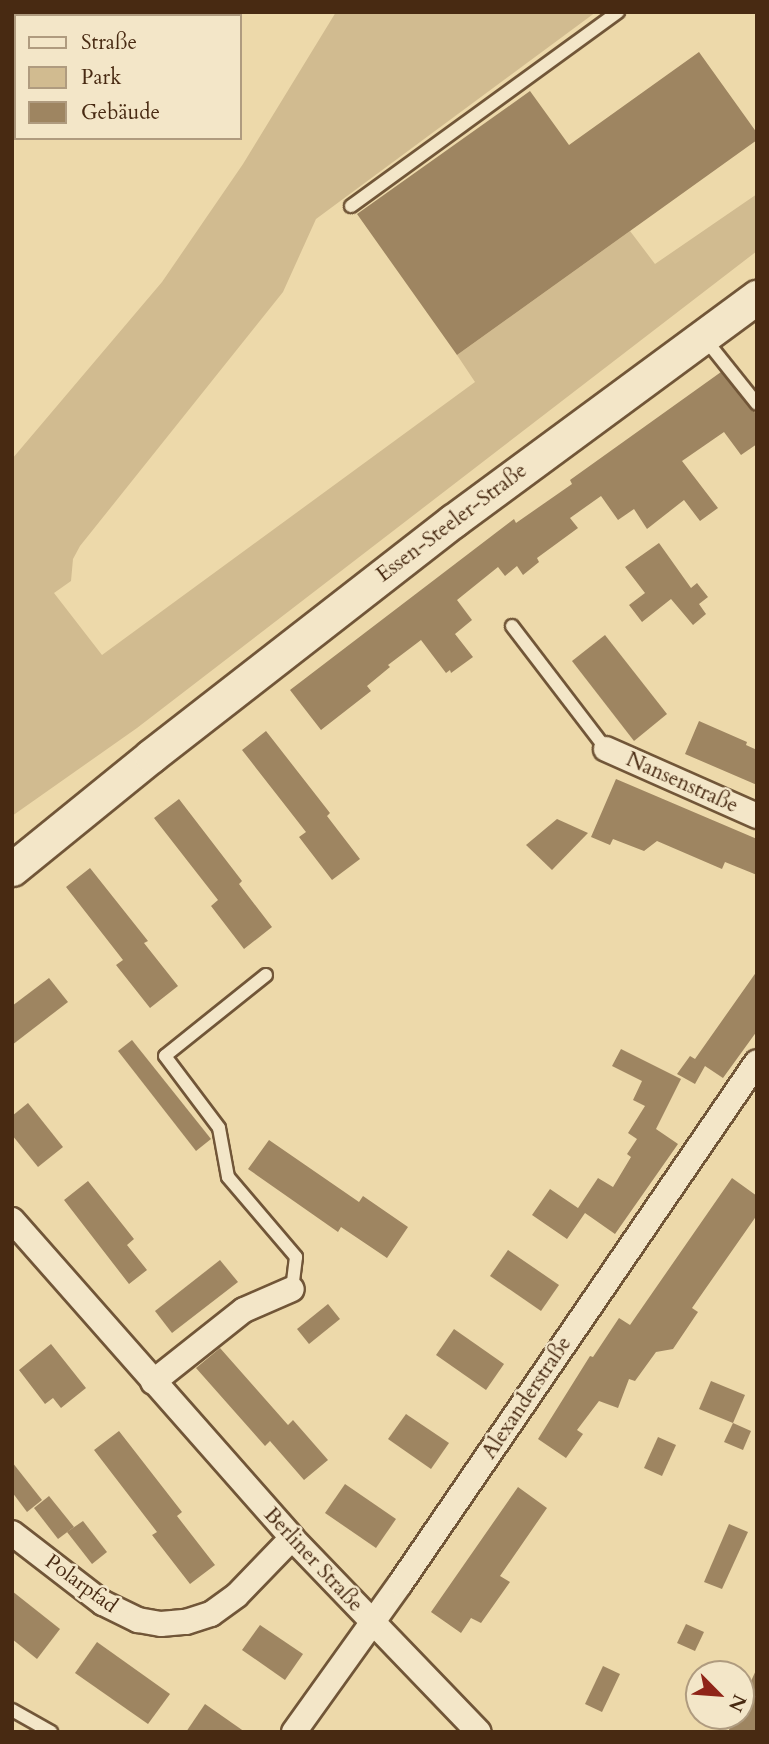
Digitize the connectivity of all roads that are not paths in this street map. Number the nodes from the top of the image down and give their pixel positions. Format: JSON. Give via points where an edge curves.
{"nodes":[{"id":1,"x":618,"y":12,"type":"edge"},
{"id":2,"x":351,"y":206,"type":"dead end"},
{"id":3,"x":757,"y":297,"type":"edge"},
{"id":4,"x":702,"y":336,"type":"junction"},
{"id":5,"x":757,"y":404,"type":"edge"},
{"id":6,"x":512,"y":626,"type":"dead end"},
{"id":7,"x":606,"y":749,"type":"joint"},
{"id":8,"x":151,"y":756,"type":"junction"},
{"id":9,"x":757,"y":816,"type":"edge"},
{"id":10,"x":12,"y":852,"type":"edge"},
{"id":11,"x":12,"y":869,"type":"edge"},
{"id":12,"x":265,"y":975,"type":"dead end"},
{"id":13,"x":757,"y":1062,"type":"edge"},
{"id":14,"x":12,"y":1215,"type":"edge"},
{"id":15,"x":12,"y":1220,"type":"edge"},
{"id":16,"x":30,"y":1240,"type":"junction"},
{"id":17,"x":292,"y":1289,"type":"joint"},
{"id":18,"x":153,"y":1382,"type":"junction"},
{"id":19,"x":12,"y":1533,"type":"edge"},
{"id":20,"x":292,"y":1538,"type":"junction"},
{"id":21,"x":371,"y":1623,"type":"junction"},
{"id":22,"x":12,"y":1710,"type":"edge"},
{"id":23,"x":51,"y":1732,"type":"edge"},
{"id":24,"x":294,"y":1732,"type":"edge"},
{"id":25,"x":479,"y":1732,"type":"edge"}],
"edges":[{"from":1,"to":2,"type":"lane"},
{"from":3,"to":4,"type":"main road","name":"Essen-Steeler-Straße"},
{"from":4,"to":5,"type":"lane"},
{"from":4,"to":8,"type":"main road","name":"Essen-Steeler-Straße","via":[[453,521]]},
{"from":6,"to":7,"type":"lane"},
{"from":7,"to":9,"type":"street","name":"Nansenstraße"},
{"from":8,"to":10,"type":"main road","name":"Essen-Steeler-Straße"},
{"from":8,"to":11,"type":"main road","name":"Essen-Steeler-Straße"},
{"from":12,"to":17,"type":"lane","via":[[165,1056],[219,1128],[228,1177],[296,1257]]},
{"from":13,"to":21,"type":"street","name":"Alexanderstraße"},
{"from":14,"to":16,"type":"street","name":"Berliner Straße"},
{"from":15,"to":16,"type":"street","name":"Berliner Straße"},
{"from":16,"to":18,"type":"street","name":"Berliner Straße"},
{"from":17,"to":18,"type":"street","via":[[244,1310]]},
{"from":18,"to":20,"type":"street","name":"Berliner Straße"},
{"from":19,"to":20,"type":"street","name":"Polarpfad","via":[[103,1602],[138,1620],[160,1624],[211,1614],[237,1595]]},
{"from":20,"to":21,"type":"street","name":"Berliner Straße"},
{"from":21,"to":24,"type":"street","name":"Alexanderstraße"},
{"from":21,"to":25,"type":"street","name":"Berliner Straße"},
{"from":22,"to":23,"type":"lane"}]}
